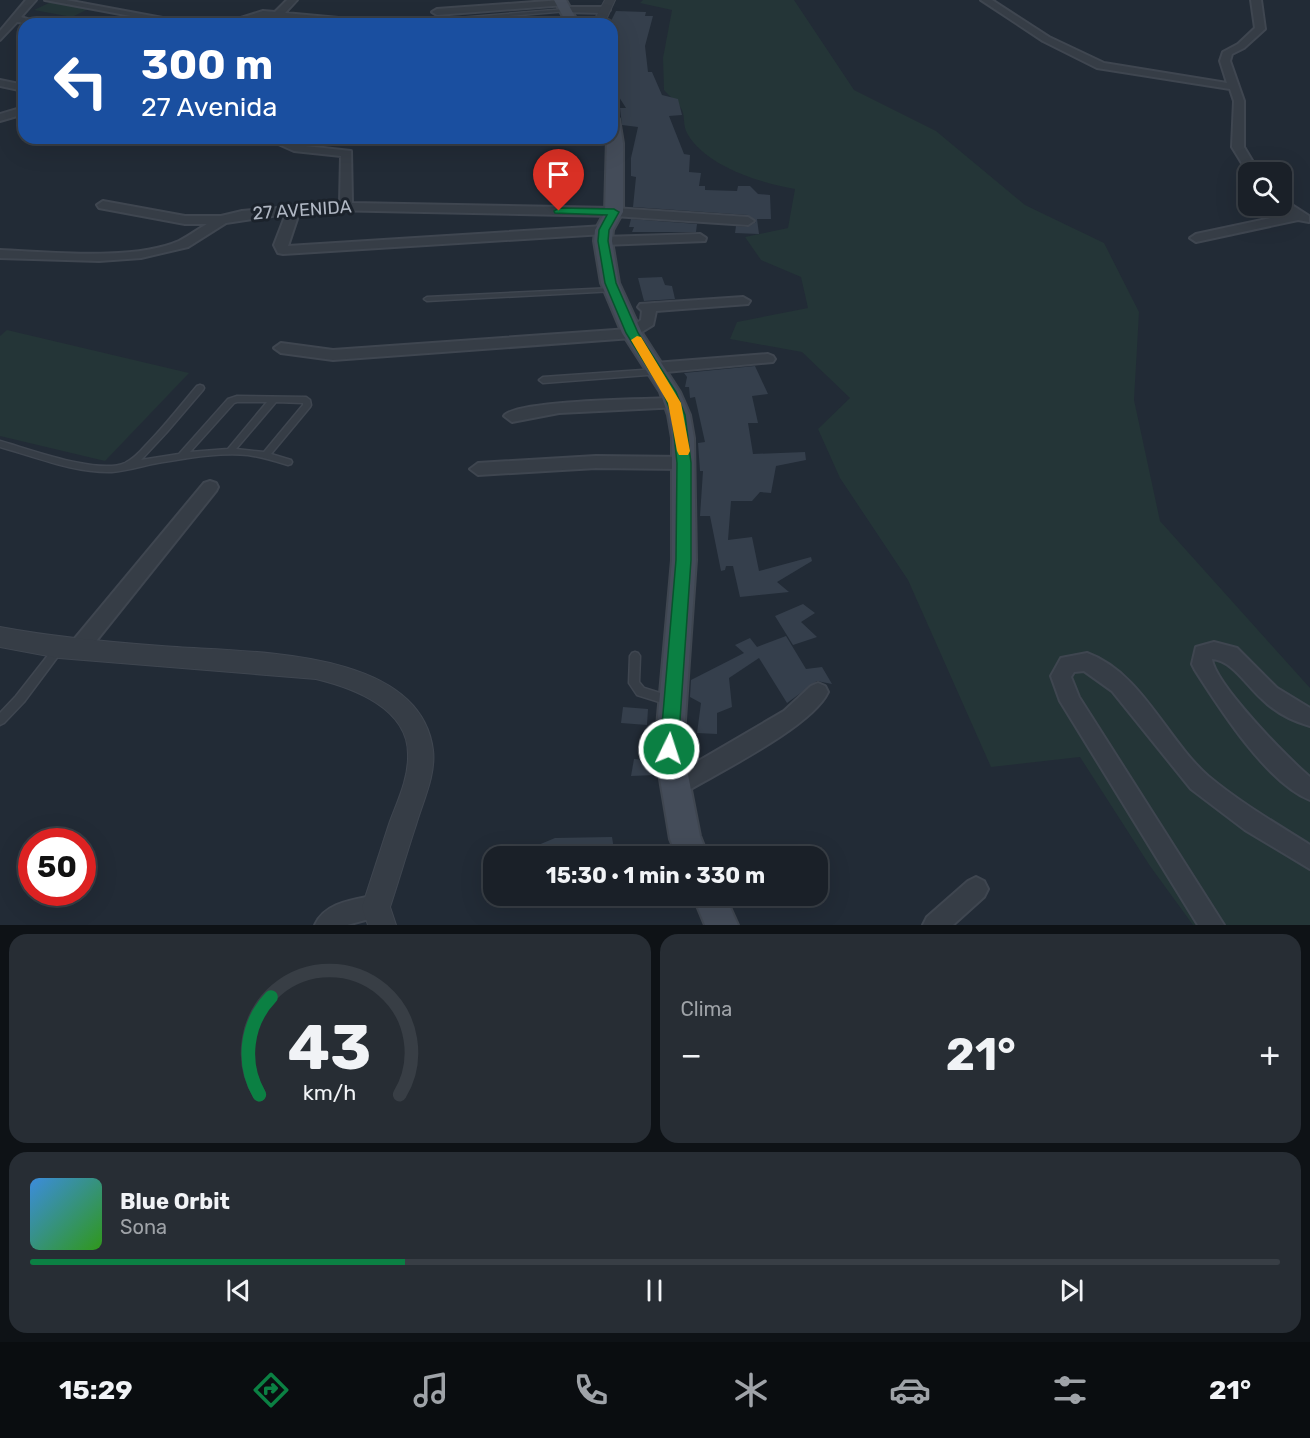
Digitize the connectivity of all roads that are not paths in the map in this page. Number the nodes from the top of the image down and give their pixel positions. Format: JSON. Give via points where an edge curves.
{"nodes":[{"id":1,"x":31,"y":0,"type":"edge"},
{"id":2,"x":50,"y":0,"type":"edge"},
{"id":3,"x":292,"y":0,"type":"edge"},
{"id":4,"x":986,"y":0,"type":"edge"},
{"id":5,"x":1256,"y":0,"type":"edge"},
{"id":6,"x":519,"y":3,"type":"edge"},
{"id":7,"x":563,"y":4,"type":"edge"},
{"id":8,"x":607,"y":5,"type":"edge"},
{"id":9,"x":436,"y":12,"type":"dead end"},
{"id":10,"x":277,"y":16,"type":"junction"},
{"id":11,"x":155,"y":18,"type":"edge"},
{"id":12,"x":244,"y":18,"type":"edge"},
{"id":13,"x":300,"y":18,"type":"edge"},
{"id":14,"x":462,"y":18,"type":"edge"},
{"id":15,"x":570,"y":18,"type":"edge"},
{"id":16,"x":0,"y":21,"type":"edge"},
{"id":17,"x":14,"y":21,"type":"junction"},
{"id":18,"x":18,"y":22,"type":"edge"},
{"id":19,"x":0,"y":37,"type":"edge"},
{"id":20,"x":0,"y":83,"type":"edge"},
{"id":21,"x":18,"y":87,"type":"edge"},
{"id":22,"x":1236,"y":87,"type":"junction"},
{"id":23,"x":18,"y":112,"type":"edge"},
{"id":24,"x":0,"y":118,"type":"edge"},
{"id":25,"x":285,"y":144,"type":"edge"},
{"id":26,"x":615,"y":144,"type":"edge"},
{"id":27,"x":1246,"y":162,"type":"edge"},
{"id":28,"x":103,"y":205,"type":"dead end"},
{"id":29,"x":346,"y":206,"type":"junction"},
{"id":30,"x":294,"y":208,"type":"junction"},
{"id":31,"x":1292,"y":210,"type":"edge"},
{"id":32,"x":1305,"y":219,"type":"edge"},
{"id":33,"x":222,"y":220,"type":"junction"},
{"id":34,"x":748,"y":221,"type":"dead end"},
{"id":35,"x":607,"y":228,"type":"junction"},
{"id":36,"x":700,"y":238,"type":"dead end"},
{"id":37,"x":1196,"y":238,"type":"dead end"},
{"id":38,"x":0,"y":254,"type":"edge"},
{"id":39,"x":427,"y":299,"type":"dead end"},
{"id":40,"x":743,"y":301,"type":"dead end"},
{"id":41,"x":627,"y":302,"type":"junction"},
{"id":42,"x":632,"y":333,"type":"junction"},
{"id":43,"x":281,"y":348,"type":"dead end"},
{"id":44,"x":768,"y":359,"type":"dead end"},
{"id":45,"x":657,"y":370,"type":"junction"},
{"id":46,"x":543,"y":380,"type":"dead end"},
{"id":47,"x":200,"y":388,"type":"dead end"},
{"id":48,"x":274,"y":399,"type":"junction"},
{"id":49,"x":674,"y":403,"type":"junction"},
{"id":50,"x":512,"y":416,"type":"dead end"},
{"id":51,"x":0,"y":444,"type":"edge"},
{"id":52,"x":231,"y":450,"type":"junction"},
{"id":53,"x":267,"y":453,"type":"junction"},
{"id":54,"x":181,"y":457,"type":"junction"},
{"id":55,"x":288,"y":462,"type":"dead end"},
{"id":56,"x":684,"y":463,"type":"junction"},
{"id":57,"x":126,"y":466,"type":"junction"},
{"id":58,"x":478,"y":469,"type":"dead end"},
{"id":59,"x":210,"y":487,"type":"dead end"},
{"id":60,"x":0,"y":637,"type":"edge"},
{"id":61,"x":68,"y":648,"type":"junction"},
{"id":62,"x":635,"y":656,"type":"dead end"},
{"id":63,"x":818,"y":692,"type":"dead end"},
{"id":64,"x":672,"y":701,"type":"junction"},
{"id":65,"x":1310,"y":717,"type":"edge"},
{"id":66,"x":0,"y":720,"type":"edge"},
{"id":67,"x":674,"y":786,"type":"junction"},
{"id":68,"x":1310,"y":790,"type":"edge"},
{"id":69,"x":689,"y":846,"type":"edge"},
{"id":70,"x":1310,"y":858,"type":"edge"},
{"id":71,"x":976,"y":889,"type":"dead end"},
{"id":72,"x":713,"y":906,"type":"edge"},
{"id":73,"x":379,"y":916,"type":"edge"},
{"id":74,"x":327,"y":925,"type":"edge"},
{"id":75,"x":722,"y":925,"type":"edge"},
{"id":76,"x":935,"y":925,"type":"edge"},
{"id":77,"x":1212,"y":925,"type":"edge"}],
"edges":[{"from":1,"to":17,"type":"street"},
{"from":2,"to":11,"type":"street"},
{"from":3,"to":10,"type":"street"},
{"from":4,"to":22,"type":"street","via":[[1046,39],[1101,66]]},
{"from":5,"to":22,"type":"street","via":[[1260,29],[1228,52],[1225,61]]},
{"from":6,"to":7,"type":"street"},
{"from":6,"to":9,"type":"street"},
{"from":7,"to":8,"type":"street"},
{"from":7,"to":14,"type":"lane"},
{"from":7,"to":15,"type":"main road"},
{"from":10,"to":12,"type":"street"},
{"from":10,"to":13,"type":"street"},
{"from":16,"to":17,"type":"street"},
{"from":17,"to":18,"type":"street"},
{"from":17,"to":19,"type":"street"},
{"from":20,"to":21,"type":"street"},
{"from":22,"to":27,"type":"street","via":[[1238,147]]},
{"from":23,"to":24,"type":"street"},
{"from":25,"to":29,"type":"street","via":[[347,153]]},
{"from":26,"to":35,"type":"main road"},
{"from":28,"to":33,"type":"street","via":[[185,220]]},
{"from":29,"to":30,"type":"street","name":"27 AVENIDA"},
{"from":29,"to":35,"type":"street","name":"27 AVENIDA"},
{"from":30,"to":33,"type":"street","name":"27 AVENIDA"},
{"from":30,"to":35,"type":"street","via":[[281,245],[283,250]]},
{"from":31,"to":32,"type":"street"},
{"from":32,"to":37,"type":"street"},
{"from":33,"to":38,"type":"street","name":"27 AVENIDA","via":[[192,240],[149,253]]},
{"from":34,"to":35,"type":"street"},
{"from":35,"to":36,"type":"street"},
{"from":35,"to":41,"type":"main road"},
{"from":39,"to":41,"type":"lane"},
{"from":40,"to":41,"type":"street"},
{"from":41,"to":42,"type":"main road"},
{"from":42,"to":43,"type":"street","via":[[344,354]]},
{"from":42,"to":45,"type":"main road"},
{"from":44,"to":45,"type":"street"},
{"from":45,"to":46,"type":"lane"},
{"from":45,"to":49,"type":"main road"},
{"from":47,"to":57,"type":"lane","via":[[139,457]]},
{"from":48,"to":52,"type":"lane"},
{"from":48,"to":53,"type":"lane","via":[[306,400],[307,405]]},
{"from":48,"to":54,"type":"lane","via":[[231,401]]},
{"from":49,"to":50,"type":"street","via":[[560,408]]},
{"from":49,"to":56,"type":"main road","via":[[683,438]]},
{"from":51,"to":57,"type":"lane","via":[[78,465],[107,469]]},
{"from":52,"to":53,"type":"lane"},
{"from":52,"to":54,"type":"lane"},
{"from":53,"to":55,"type":"lane"},
{"from":54,"to":57,"type":"lane"},
{"from":56,"to":58,"type":"street","via":[[596,462]]},
{"from":56,"to":64,"type":"main road","via":[[684,560]]},
{"from":59,"to":61,"type":"street"},
{"from":60,"to":61,"type":"street"},
{"from":61,"to":66,"type":"lane"},
{"from":61,"to":73,"type":"street","via":[[316,669],[371,686],[394,703],[412,724],[421,749],[419,774]]},
{"from":62,"to":64,"type":"lane","via":[[634,683],[641,692]]},
{"from":63,"to":67,"type":"street","via":[[791,718]]},
{"from":64,"to":67,"type":"main road","via":[[669,749]]},
{"from":65,"to":68,"type":"street","via":[[1270,694],[1230,654],[1214,650],[1203,653],[1202,664],[1241,724],[1281,768]]},
{"from":67,"to":69,"type":"main road"},
{"from":70,"to":77,"type":"street","via":[[1199,782],[1119,685],[1087,662],[1068,664],[1061,676],[1070,701]]},
{"from":71,"to":76,"type":"street"},
{"from":72,"to":75,"type":"main road"},
{"from":73,"to":74,"type":"street","via":[[342,914]]}]}
